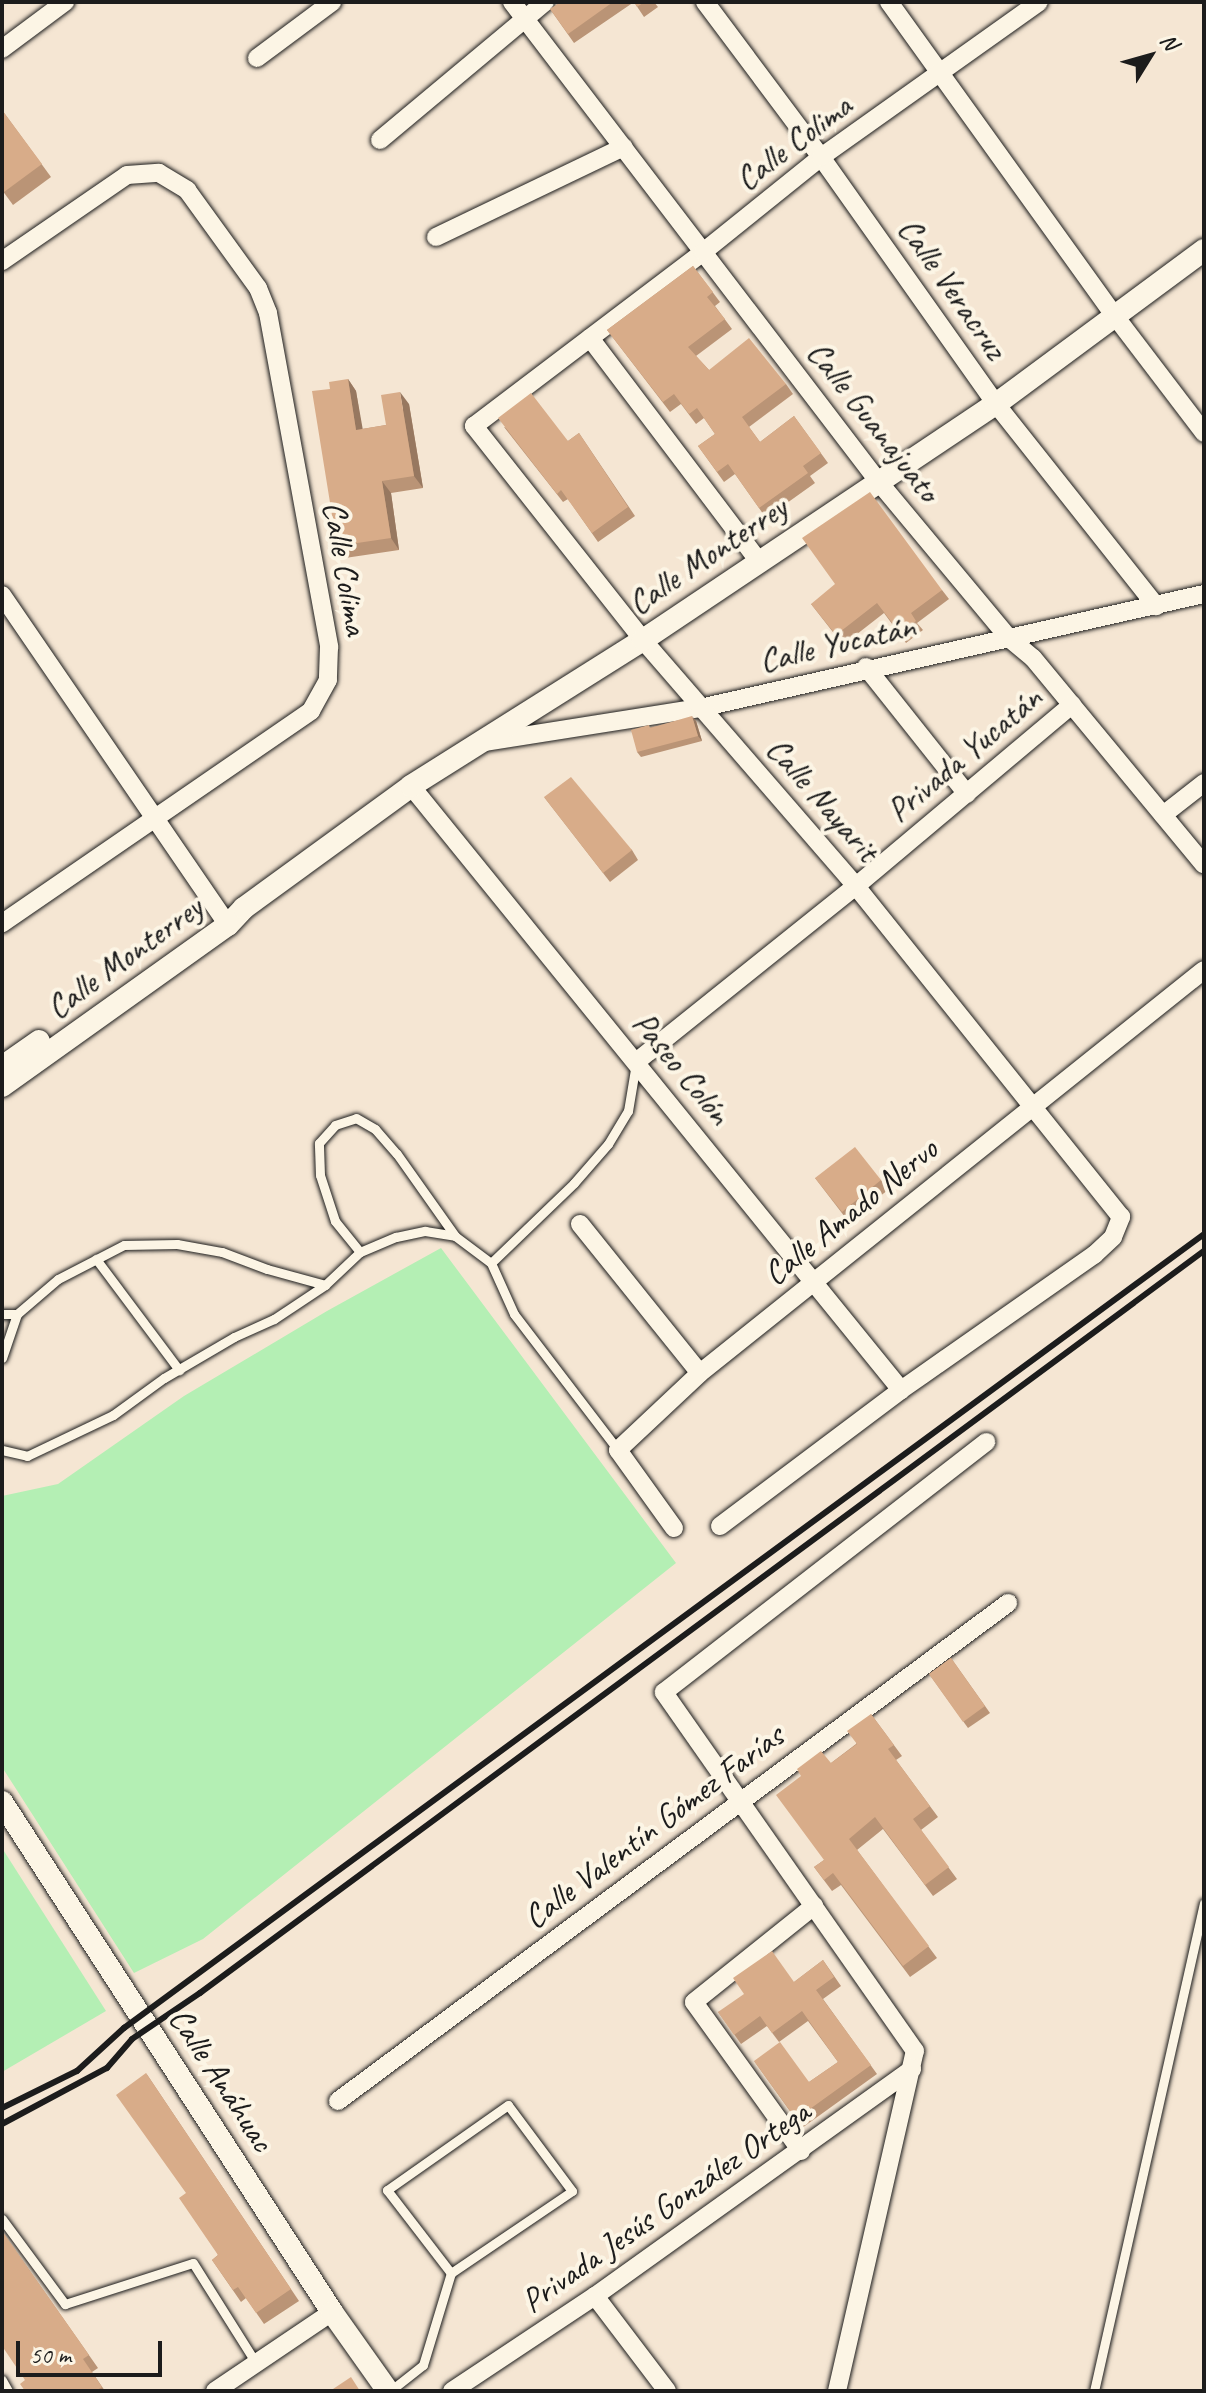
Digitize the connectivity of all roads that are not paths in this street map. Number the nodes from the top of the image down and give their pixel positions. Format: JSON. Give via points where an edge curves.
{"nodes":[{"id":1,"x":65,"y":2,"type":"edge"},
{"id":2,"x":332,"y":2,"type":"edge"},
{"id":3,"x":512,"y":2,"type":"edge"},
{"id":4,"x":545,"y":2,"type":"edge"},
{"id":5,"x":705,"y":2,"type":"edge"},
{"id":6,"x":889,"y":2,"type":"edge"},
{"id":7,"x":1039,"y":2,"type":"edge"},
{"id":8,"x":524,"y":18,"type":"junction"},
{"id":9,"x":2,"y":49,"type":"edge"},
{"id":10,"x":257,"y":58,"type":"dead end"},
{"id":11,"x":942,"y":74,"type":"junction"},
{"id":12,"x":380,"y":140,"type":"dead end"},
{"id":13,"x":624,"y":147,"type":"junction"},
{"id":14,"x":821,"y":157,"type":"junction"},
{"id":15,"x":436,"y":237,"type":"dead end"},
{"id":16,"x":1204,"y":250,"type":"edge"},
{"id":17,"x":703,"y":252,"type":"junction"},
{"id":18,"x":2,"y":261,"type":"edge"},
{"id":19,"x":1115,"y":316,"type":"junction"},
{"id":20,"x":590,"y":338,"type":"junction"},
{"id":21,"x":996,"y":404,"type":"junction"},
{"id":22,"x":474,"y":426,"type":"joint"},
{"id":23,"x":1204,"y":433,"type":"edge"},
{"id":24,"x":878,"y":481,"type":"junction"},
{"id":25,"x":758,"y":560,"type":"junction"},
{"id":26,"x":1204,"y":594,"type":"edge"},
{"id":27,"x":2,"y":595,"type":"edge"},
{"id":28,"x":1156,"y":606,"type":"junction"},
{"id":29,"x":1009,"y":638,"type":"junction"},
{"id":30,"x":643,"y":640,"type":"junction"},
{"id":31,"x":866,"y":667,"type":"junction"},
{"id":32,"x":1072,"y":705,"type":"junction"},
{"id":33,"x":700,"y":708,"type":"junction"},
{"id":34,"x":482,"y":742,"type":"junction"},
{"id":35,"x":1204,"y":783,"type":"edge"},
{"id":36,"x":411,"y":786,"type":"junction"},
{"id":37,"x":967,"y":794,"type":"junction"},
{"id":38,"x":1163,"y":815,"type":"junction"},
{"id":39,"x":156,"y":817,"type":"junction"},
{"id":40,"x":1204,"y":865,"type":"edge"},
{"id":41,"x":856,"y":886,"type":"junction"},
{"id":42,"x":225,"y":920,"type":"junction"},
{"id":43,"x":2,"y":923,"type":"edge"},
{"id":44,"x":1204,"y":970,"type":"edge"},
{"id":45,"x":636,"y":1062,"type":"junction"},
{"id":46,"x":2,"y":1067,"type":"edge"},
{"id":47,"x":2,"y":1086,"type":"edge"},
{"id":48,"x":1034,"y":1105,"type":"junction"},
{"id":49,"x":580,"y":1224,"type":"dead end"},
{"id":50,"x":455,"y":1236,"type":"junction"},
{"id":51,"x":360,"y":1252,"type":"junction"},
{"id":52,"x":96,"y":1259,"type":"junction"},
{"id":53,"x":491,"y":1263,"type":"junction"},
{"id":54,"x":813,"y":1281,"type":"junction"},
{"id":55,"x":325,"y":1285,"type":"junction"},
{"id":56,"x":2,"y":1314,"type":"edge"},
{"id":57,"x":17,"y":1314,"type":"junction"},
{"id":58,"x":2,"y":1358,"type":"edge"},
{"id":59,"x":179,"y":1370,"type":"junction"},
{"id":60,"x":700,"y":1373,"type":"junction"},
{"id":61,"x":901,"y":1390,"type":"junction"},
{"id":62,"x":986,"y":1442,"type":"dead end"},
{"id":63,"x":2,"y":1450,"type":"edge"},
{"id":64,"x":618,"y":1450,"type":"junction"},
{"id":65,"x":720,"y":1526,"type":"dead end"},
{"id":66,"x":674,"y":1528,"type":"dead end"},
{"id":67,"x":1008,"y":1603,"type":"dead end"},
{"id":68,"x":742,"y":1799,"type":"junction"},
{"id":69,"x":2,"y":1802,"type":"edge"},
{"id":70,"x":1204,"y":1903,"type":"edge"},
{"id":71,"x":814,"y":1906,"type":"junction"},
{"id":72,"x":913,"y":2060,"type":"junction"},
{"id":73,"x":338,"y":2101,"type":"dead end"},
{"id":74,"x":801,"y":2151,"type":"junction"},
{"id":75,"x":2,"y":2219,"type":"edge"},
{"id":76,"x":451,"y":2273,"type":"junction"},
{"id":77,"x":595,"y":2296,"type":"junction"},
{"id":78,"x":332,"y":2312,"type":"junction"},
{"id":79,"x":256,"y":2363,"type":"junction"},
{"id":80,"x":2,"y":2380,"type":"edge"},
{"id":81,"x":8,"y":2391,"type":"edge"},
{"id":82,"x":215,"y":2391,"type":"edge"},
{"id":83,"x":389,"y":2391,"type":"edge"},
{"id":84,"x":452,"y":2391,"type":"edge"},
{"id":85,"x":667,"y":2391,"type":"edge"},
{"id":86,"x":837,"y":2391,"type":"edge"},
{"id":87,"x":1094,"y":2391,"type":"edge"}],
"edges":[{"from":1,"to":9,"type":"street"},
{"from":2,"to":10,"type":"street"},
{"from":3,"to":8,"type":"street","name":"Calle Guanajuato"},
{"from":4,"to":8,"type":"street"},
{"from":5,"to":14,"type":"street","name":"Calle Veracruz"},
{"from":6,"to":11,"type":"street"},
{"from":7,"to":11,"type":"street","name":"Calle Colima"},
{"from":8,"to":12,"type":"street"},
{"from":8,"to":13,"type":"street","name":"Calle Guanajuato"},
{"from":11,"to":14,"type":"street","name":"Calle Colima"},
{"from":11,"to":19,"type":"street"},
{"from":13,"to":15,"type":"street"},
{"from":13,"to":17,"type":"street","name":"Calle Guanajuato"},
{"from":14,"to":17,"type":"street","name":"Calle Colima"},
{"from":14,"to":21,"type":"street","name":"Calle Veracruz"},
{"from":16,"to":19,"type":"street","name":"Calle Monterrey"},
{"from":17,"to":20,"type":"street","name":"Calle Colima"},
{"from":17,"to":24,"type":"street","name":"Calle Guanajuato"},
{"from":18,"to":39,"type":"street","name":"Calle Colima","via":[[127,175],[159,173],[187,190],[258,288],[268,313],[329,647],[328,680],[311,711]]},
{"from":19,"to":21,"type":"street","name":"Calle Monterrey"},
{"from":19,"to":23,"type":"street"},
{"from":20,"to":22,"type":"street","name":"Calle Colima"},
{"from":20,"to":25,"type":"street"},
{"from":21,"to":24,"type":"street","name":"Calle Monterrey"},
{"from":21,"to":28,"type":"street","name":"Calle Veracruz"},
{"from":22,"to":30,"type":"street","name":"Calle Nayarit"},
{"from":24,"to":25,"type":"street","name":"Calle Monterrey"},
{"from":24,"to":29,"type":"street","name":"Calle Guanajuato"},
{"from":25,"to":30,"type":"street","name":"Calle Monterrey"},
{"from":26,"to":28,"type":"street","name":"Calle Yucatán"},
{"from":27,"to":39,"type":"street"},
{"from":28,"to":29,"type":"street","name":"Calle Yucatán"},
{"from":29,"to":31,"type":"street","name":"Calle Yucatán"},
{"from":29,"to":32,"type":"street","name":"Calle Guanajuato"},
{"from":30,"to":33,"type":"street","name":"Calle Nayarit"},
{"from":30,"to":34,"type":"street","name":"Calle Monterrey"},
{"from":31,"to":33,"type":"street","name":"Calle Yucatán"},
{"from":31,"to":37,"type":"street"},
{"from":32,"to":37,"type":"street","name":"Privada Yucatán"},
{"from":32,"to":38,"type":"street","name":"Calle Guanajuato"},
{"from":33,"to":34,"type":"street","name":"Calle Yucatán"},
{"from":33,"to":41,"type":"street","name":"Calle Nayarit"},
{"from":34,"to":36,"type":"street","name":"Calle Monterrey"},
{"from":35,"to":38,"type":"street"},
{"from":36,"to":42,"type":"street","name":"Calle Monterrey"},
{"from":36,"to":45,"type":"street","name":"Paseo Colón"},
{"from":37,"to":41,"type":"street","name":"Privada Yucatán"},
{"from":38,"to":40,"type":"street","name":"Calle Guanajuato"},
{"from":39,"to":42,"type":"street"},
{"from":39,"to":43,"type":"street"},
{"from":41,"to":45,"type":"street","name":"Privada Yucatán"},
{"from":41,"to":48,"type":"street","name":"Calle Nayarit"},
{"from":42,"to":46,"type":"street","name":"Calle Monterrey"},
{"from":42,"to":47,"type":"street","name":"Calle Monterrey"},
{"from":44,"to":48,"type":"street","name":"Calle Amado Nervo"},
{"from":45,"to":53,"type":"lane","via":[[628,1111],[608,1144]]},
{"from":45,"to":54,"type":"street","name":"Paseo Colón"},
{"from":48,"to":54,"type":"street","name":"Calle Amado Nervo"},
{"from":48,"to":61,"type":"street","name":"Calle Nayarit","via":[[1121,1217],[1113,1237]]},
{"from":49,"to":60,"type":"street"},
{"from":50,"to":51,"type":"lane","via":[[425,1231]]},
{"from":50,"to":51,"type":"lane","via":[[397,1154],[375,1129],[356,1118],[335,1125],[319,1143],[320,1175],[335,1221]]},
{"from":50,"to":53,"type":"lane"},
{"from":51,"to":55,"type":"lane"},
{"from":52,"to":55,"type":"lane","via":[[124,1245],[177,1244],[222,1252]]},
{"from":52,"to":57,"type":"lane","via":[[58,1279]]},
{"from":52,"to":59,"type":"lane"},
{"from":53,"to":64,"type":"lane","via":[[514,1314]]},
{"from":54,"to":60,"type":"street","name":"Calle Amado Nervo"},
{"from":54,"to":61,"type":"street","name":"Paseo Colón"},
{"from":55,"to":59,"type":"lane"},
{"from":56,"to":57,"type":"lane"},
{"from":57,"to":58,"type":"lane"},
{"from":59,"to":63,"type":"lane","via":[[113,1415],[27,1456]]},
{"from":60,"to":64,"type":"street","name":"Calle Amado Nervo"},
{"from":61,"to":65,"type":"street"},
{"from":62,"to":68,"type":"street","via":[[664,1692]]},
{"from":64,"to":66,"type":"street"},
{"from":67,"to":68,"type":"street","name":"Calle Valentín Gómez Farías"},
{"from":68,"to":71,"type":"street"},
{"from":68,"to":73,"type":"street","name":"Calle Valentín Gómez Farías"},
{"from":69,"to":78,"type":"street","name":"Calle Anáhuac"},
{"from":70,"to":87,"type":"lane"},
{"from":71,"to":72,"type":"street"},
{"from":71,"to":74,"type":"street","via":[[694,2002]]},
{"from":72,"to":74,"type":"street","name":"Privada Jesús González Ortega"},
{"from":72,"to":86,"type":"street"},
{"from":74,"to":77,"type":"street","name":"Privada Jesús González Ortega"},
{"from":75,"to":79,"type":"lane","via":[[65,2304],[193,2263]]},
{"from":76,"to":76,"type":"lane","via":[[572,2191],[508,2105],[387,2190]]},
{"from":76,"to":83,"type":"lane","via":[[423,2365]]},
{"from":77,"to":84,"type":"street","name":"Privada Jesús González Ortega"},
{"from":77,"to":85,"type":"street"},
{"from":78,"to":79,"type":"street"},
{"from":78,"to":83,"type":"street","name":"Calle Anáhuac"},
{"from":79,"to":82,"type":"street"},
{"from":80,"to":81,"type":"lane"}]}
